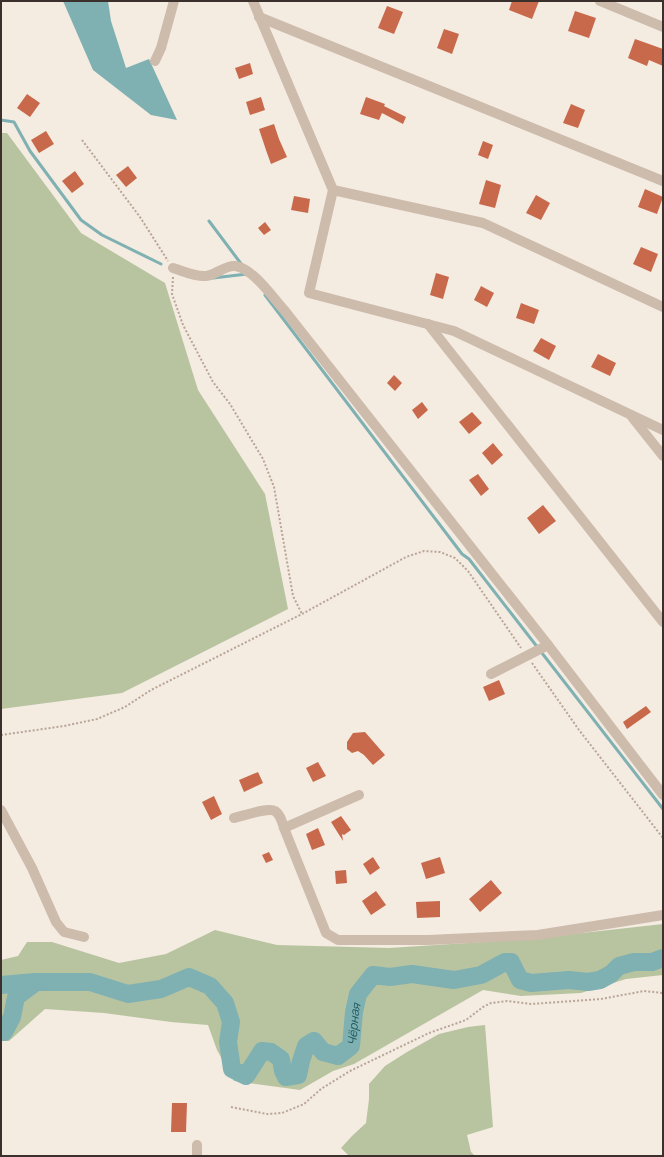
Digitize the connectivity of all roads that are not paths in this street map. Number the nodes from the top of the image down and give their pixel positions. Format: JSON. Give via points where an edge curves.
{"nodes":[{"id":1,"x":174,"y":1,"type":"edge"},
{"id":2,"x":252,"y":1,"type":"edge"},
{"id":3,"x":600,"y":1,"type":"edge"},
{"id":4,"x":259,"y":17,"type":"junction"},
{"id":5,"x":663,"y":27,"type":"edge"},
{"id":6,"x":155,"y":61,"type":"dead end"},
{"id":7,"x":663,"y":181,"type":"edge"},
{"id":8,"x":333,"y":190,"type":"junction"},
{"id":9,"x":173,"y":268,"type":"road end"},
{"id":10,"x":663,"y":306,"type":"edge"},
{"id":11,"x":428,"y":324,"type":"junction"},
{"id":12,"x":630,"y":414,"type":"junction"},
{"id":13,"x":663,"y":430,"type":"edge"},
{"id":14,"x":663,"y":456,"type":"edge"},
{"id":15,"x":663,"y":622,"type":"edge"},
{"id":16,"x":548,"y":645,"type":"junction"},
{"id":17,"x":491,"y":674,"type":"dead end"},
{"id":18,"x":359,"y":795,"type":"dead end"},
{"id":19,"x":663,"y":795,"type":"edge"},
{"id":20,"x":1,"y":810,"type":"edge"},
{"id":21,"x":234,"y":818,"type":"dead end"},
{"id":22,"x":284,"y":828,"type":"junction"},
{"id":23,"x":663,"y":915,"type":"edge"},
{"id":24,"x":84,"y":937,"type":"dead end"},
{"id":25,"x":197,"y":1145,"type":"dead end"},
{"id":26,"x":197,"y":1156,"type":"edge"}],
"edges":[{"from":1,"to":6,"type":"street"},
{"from":2,"to":4,"type":"street"},
{"from":3,"to":5,"type":"street"},
{"from":4,"to":7,"type":"street"},
{"from":4,"to":8,"type":"street"},
{"from":8,"to":10,"type":"street","via":[[483,223]]},
{"from":8,"to":11,"type":"street","via":[[309,293]]},
{"from":9,"to":16,"type":"street","via":[[193,275],[206,276],[230,266],[237,266],[253,275],[285,311]]},
{"from":11,"to":12,"type":"street","via":[[454,331]]},
{"from":11,"to":15,"type":"street"},
{"from":12,"to":13,"type":"street"},
{"from":12,"to":14,"type":"street"},
{"from":16,"to":17,"type":"street"},
{"from":16,"to":19,"type":"street"},
{"from":18,"to":22,"type":"street"},
{"from":20,"to":24,"type":"street","via":[[32,868],[56,922],[64,932]]},
{"from":21,"to":22,"type":"street","via":[[268,810],[274,811],[281,818]]},
{"from":22,"to":23,"type":"street","via":[[326,933],[338,940],[428,940],[538,935]]},
{"from":25,"to":26,"type":"street"}]}
